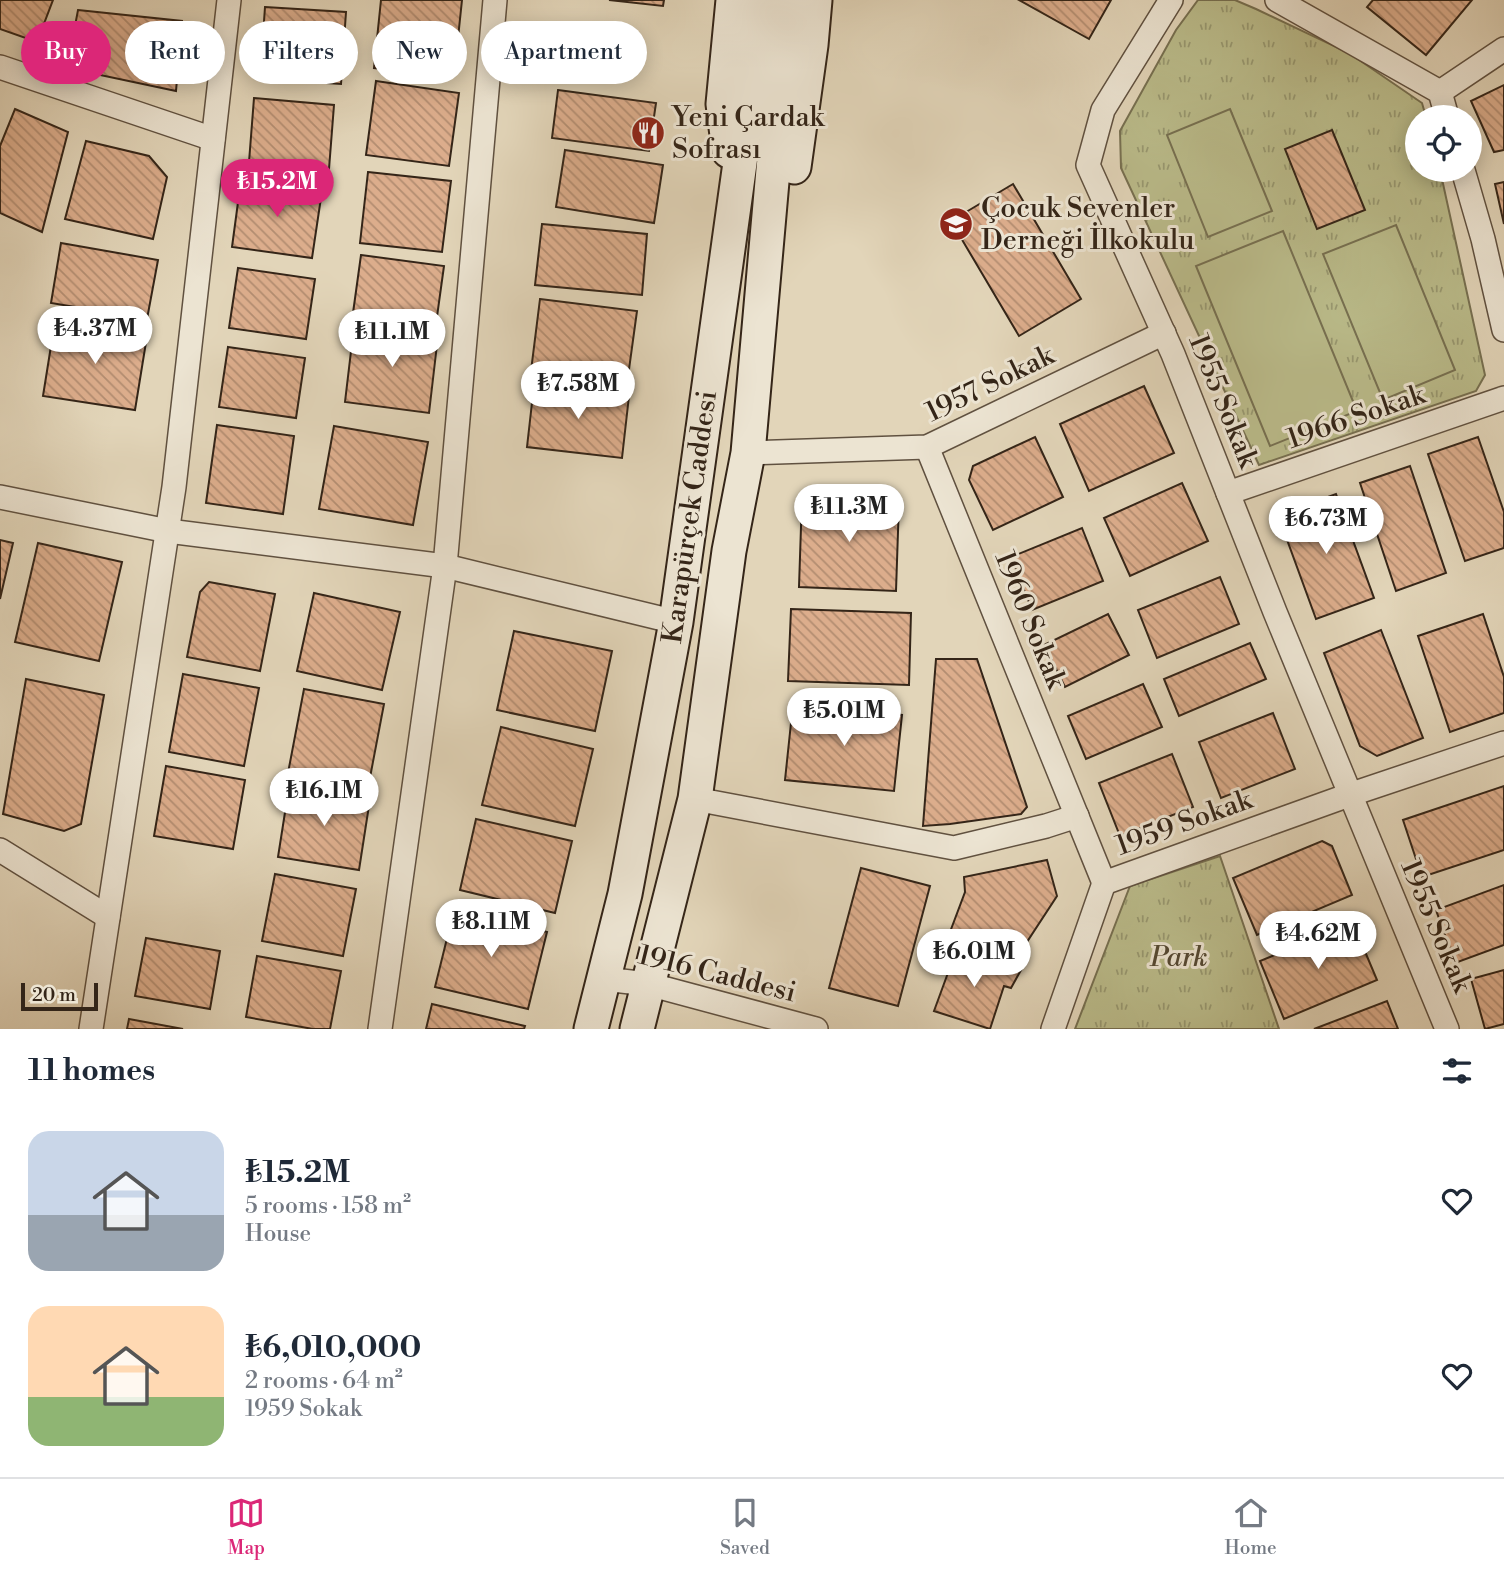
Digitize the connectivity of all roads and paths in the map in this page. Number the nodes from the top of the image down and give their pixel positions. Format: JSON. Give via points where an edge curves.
{"nodes":[{"id":1,"x":229,"y":0,"type":"edge"},
{"id":2,"x":495,"y":0,"type":"edge"},
{"id":3,"x":733,"y":0,"type":"edge"},
{"id":4,"x":759,"y":0,"type":"edge"},
{"id":5,"x":788,"y":0,"type":"edge"},
{"id":6,"x":816,"y":0,"type":"edge"},
{"id":7,"x":1171,"y":0,"type":"edge"},
{"id":8,"x":1277,"y":0,"type":"edge"},
{"id":9,"x":1504,"y":50,"type":"edge"},
{"id":10,"x":0,"y":67,"type":"edge"},
{"id":11,"x":1440,"y":92,"type":"junction"},
{"id":12,"x":1444,"y":105,"type":"edge"},
{"id":13,"x":213,"y":139,"type":"junction"},
{"id":14,"x":1466,"y":182,"type":"edge"},
{"id":15,"x":735,"y":195,"type":"junction"},
{"id":16,"x":759,"y":326,"type":"junction"},
{"id":17,"x":1504,"y":330,"type":"edge"},
{"id":18,"x":1164,"y":333,"type":"junction"},
{"id":19,"x":1504,"y":398,"type":"edge"},
{"id":20,"x":927,"y":447,"type":"junction"},
{"id":21,"x":748,"y":453,"type":"junction"},
{"id":22,"x":1228,"y":493,"type":"junction"},
{"id":23,"x":0,"y":497,"type":"edge"},
{"id":24,"x":168,"y":531,"type":"junction"},
{"id":25,"x":445,"y":566,"type":"junction"},
{"id":26,"x":676,"y":622,"type":"junction"},
{"id":27,"x":1504,"y":743,"type":"edge"},
{"id":28,"x":1349,"y":794,"type":"junction"},
{"id":29,"x":695,"y":799,"type":"junction"},
{"id":30,"x":1077,"y":816,"type":"junction"},
{"id":31,"x":0,"y":850,"type":"edge"},
{"id":32,"x":1104,"y":883,"type":"junction"},
{"id":33,"x":108,"y":917,"type":"junction"},
{"id":34,"x":604,"y":979,"type":"junction"},
{"id":35,"x":648,"y":984,"type":"junction"},
{"id":36,"x":91,"y":1029,"type":"edge"},
{"id":37,"x":380,"y":1029,"type":"edge"},
{"id":38,"x":592,"y":1029,"type":"edge"},
{"id":39,"x":637,"y":1029,"type":"edge"},
{"id":40,"x":816,"y":1029,"type":"edge"},
{"id":41,"x":1054,"y":1029,"type":"edge"},
{"id":42,"x":1447,"y":1029,"type":"edge"}],
"edges":[{"from":1,"to":13,"type":"street"},
{"from":2,"to":25,"type":"street"},
{"from":3,"to":15,"type":"main road","via":[[723,104]]},
{"from":4,"to":15,"type":"main road","name":"Karapürçek Caddesi"},
{"from":5,"to":16,"type":"main road","name":"Karapürçek Caddesi"},
{"from":6,"to":16,"type":"main road","via":[[793,170]]},
{"from":7,"to":18,"type":"street","name":"1955 Sokak","via":[[1103,110],[1088,165]]},
{"from":8,"to":11,"type":"street"},
{"from":9,"to":11,"type":"street"},
{"from":10,"to":13,"type":"street"},
{"from":11,"to":12,"type":"street"},
{"from":13,"to":24,"type":"street"},
{"from":14,"to":17,"type":"street"},
{"from":15,"to":26,"type":"main road","name":"Karapürçek Caddesi"},
{"from":16,"to":21,"type":"main road","name":"Karapürçek Caddesi"},
{"from":18,"to":20,"type":"street","name":"1957 Sokak"},
{"from":18,"to":22,"type":"street","name":"1955 Sokak"},
{"from":19,"to":22,"type":"street","name":"1966 Sokak"},
{"from":20,"to":21,"type":"street","name":"1957 Sokak"},
{"from":20,"to":30,"type":"street","name":"1960 Sokak"},
{"from":21,"to":29,"type":"main road","name":"Karapürçek Caddesi","via":[[729,551]]},
{"from":22,"to":28,"type":"street","name":"1955 Sokak"},
{"from":23,"to":24,"type":"street"},
{"from":24,"to":25,"type":"street"},
{"from":24,"to":33,"type":"street"},
{"from":25,"to":26,"type":"street"},
{"from":25,"to":37,"type":"street"},
{"from":26,"to":34,"type":"main road","name":"Karapürçek Caddesi","via":[[625,894]]},
{"from":27,"to":28,"type":"street","name":"1959 Sokak"},
{"from":28,"to":32,"type":"street","name":"1959 Sokak"},
{"from":28,"to":42,"type":"street","name":"1955 Sokak"},
{"from":29,"to":30,"type":"street","via":[[954,848]]},
{"from":29,"to":35,"type":"main road","name":"Karapürçek Caddesi"},
{"from":30,"to":32,"type":"street","name":"1960 Sokak"},
{"from":31,"to":33,"type":"street"},
{"from":32,"to":41,"type":"street","name":"1959 Sokak"},
{"from":33,"to":36,"type":"street"},
{"from":34,"to":35,"type":"street","name":"1916 Caddesi"},
{"from":34,"to":38,"type":"main road","name":"Karapürçek Caddesi"},
{"from":35,"to":39,"type":"main road","name":"Karapürçek Caddesi"},
{"from":35,"to":40,"type":"street","name":"1916 Caddesi"}]}
